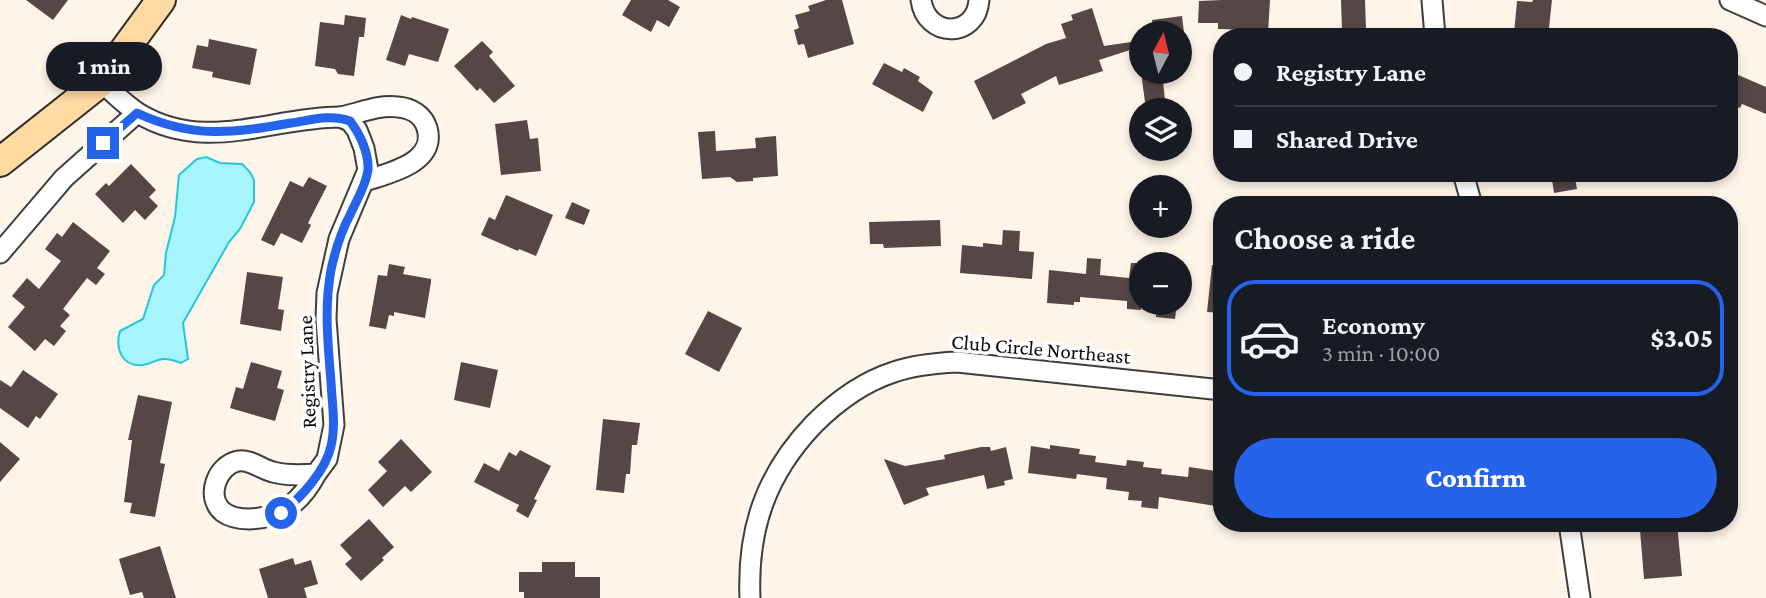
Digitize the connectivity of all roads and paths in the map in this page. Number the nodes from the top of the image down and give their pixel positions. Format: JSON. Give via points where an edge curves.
{"nodes":[{"id":1,"x":161,"y":0,"type":"edge"},
{"id":2,"x":921,"y":0,"type":"edge"},
{"id":3,"x":979,"y":0,"type":"edge"},
{"id":4,"x":1432,"y":0,"type":"edge"},
{"id":5,"x":1730,"y":0,"type":"edge"},
{"id":6,"x":1766,"y":16,"type":"edge"},
{"id":7,"x":1434,"y":28,"type":"edge"},
{"id":8,"x":101,"y":82,"type":"junction"},
{"id":9,"x":137,"y":113,"type":"junction"},
{"id":10,"x":340,"y":117,"type":"junction"},
{"id":11,"x":0,"y":162,"type":"edge"},
{"id":12,"x":365,"y":181,"type":"junction"},
{"id":13,"x":0,"y":253,"type":"edge"},
{"id":14,"x":1213,"y":389,"type":"edge"},
{"id":15,"x":316,"y":474,"type":"junction"},
{"id":16,"x":1570,"y":532,"type":"edge"},
{"id":17,"x":750,"y":598,"type":"edge"},
{"id":18,"x":1580,"y":598,"type":"edge"}],
"edges":[{"from":1,"to":8,"type":"main road"},
{"from":2,"to":3,"type":"street","via":[[923,11],[942,29],[968,23]]},
{"from":4,"to":7,"type":"street"},
{"from":5,"to":6,"type":"street"},
{"from":8,"to":9,"type":"street"},
{"from":8,"to":11,"type":"main road"},
{"from":9,"to":10,"type":"street","via":[[160,124],[206,133]]},
{"from":9,"to":13,"type":"street","via":[[64,178]]},
{"from":10,"to":12,"type":"street","name":"Registry Lane","via":[[350,121],[361,138],[367,159]]},
{"from":10,"to":12,"type":"street","via":[[396,106],[419,114],[425,122],[429,141],[420,156]]},
{"from":12,"to":15,"type":"street","name":"Registry Lane","via":[[340,239],[327,293],[334,425],[327,459]]},
{"from":14,"to":17,"type":"street","name":"Club Circle Northeast","via":[[957,362],[895,371],[866,383],[828,410],[794,444],[779,467],[762,503],[752,542]]},
{"from":15,"to":15,"type":"street","name":"Registry Lane","via":[[272,472],[236,461],[218,476],[216,499],[220,509],[232,517],[268,517],[297,501]]},
{"from":16,"to":18,"type":"street"}]}
